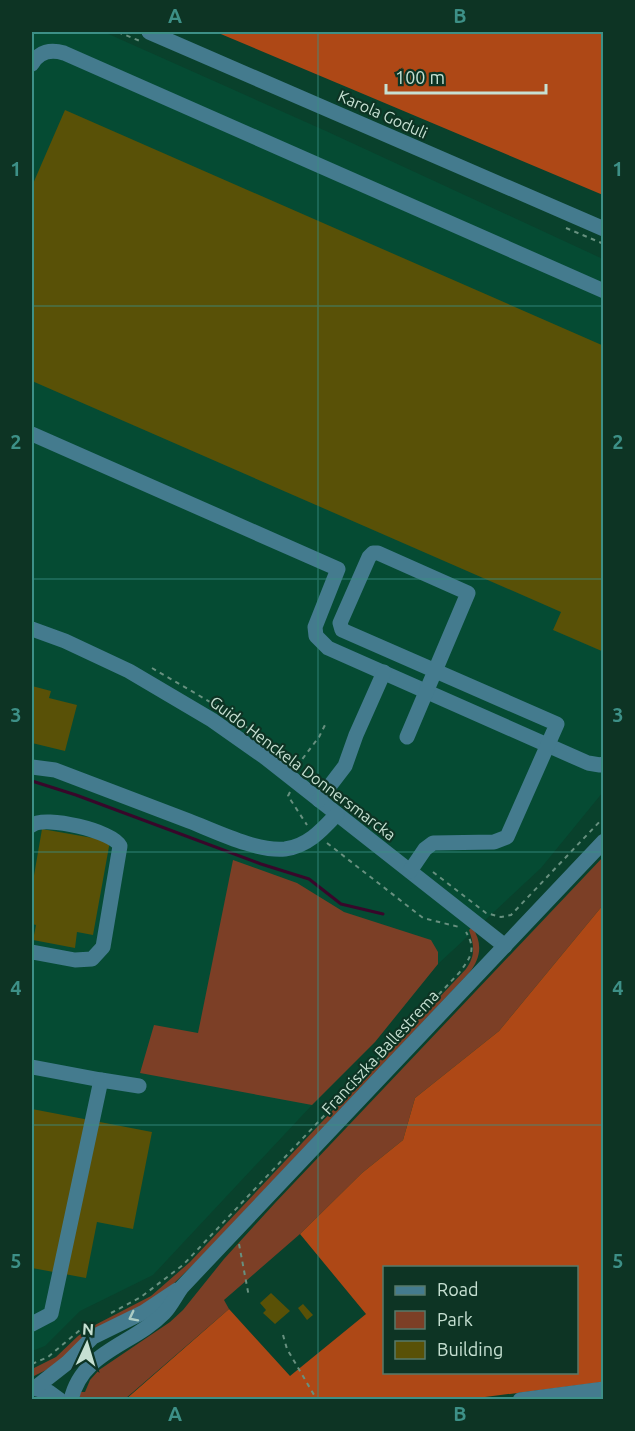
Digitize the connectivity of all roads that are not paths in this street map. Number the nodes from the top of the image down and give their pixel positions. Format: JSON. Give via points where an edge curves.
{"nodes":[{"id":1,"x":148,"y":32,"type":"edge"},
{"id":2,"x":32,"y":64,"type":"edge"},
{"id":3,"x":603,"y":229,"type":"edge"},
{"id":4,"x":603,"y":291,"type":"edge"},
{"id":5,"x":32,"y":434,"type":"edge"},
{"id":6,"x":338,"y":569,"type":"junction"},
{"id":7,"x":360,"y":578,"type":"junction"},
{"id":8,"x":32,"y":629,"type":"edge"},
{"id":9,"x":435,"y":670,"type":"junction"},
{"id":10,"x":384,"y":672,"type":"junction"},
{"id":11,"x":426,"y":691,"type":"junction"},
{"id":12,"x":407,"y":737,"type":"dead end"},
{"id":13,"x":548,"y":745,"type":"junction"},
{"id":14,"x":603,"y":764,"type":"edge"},
{"id":15,"x":32,"y":767,"type":"edge"},
{"id":16,"x":319,"y":800,"type":"junction"},
{"id":17,"x":337,"y":814,"type":"junction"},
{"id":18,"x":32,"y":825,"type":"edge"},
{"id":19,"x":603,"y":841,"type":"edge"},
{"id":20,"x":410,"y":871,"type":"junction"},
{"id":21,"x":505,"y":946,"type":"junction"},
{"id":22,"x":32,"y":952,"type":"edge"},
{"id":23,"x":32,"y":1067,"type":"edge"},
{"id":24,"x":101,"y":1080,"type":"junction"},
{"id":25,"x":139,"y":1086,"type":"dead end"},
{"id":26,"x":182,"y":1287,"type":"junction"},
{"id":27,"x":32,"y":1324,"type":"edge"},
{"id":28,"x":33,"y":1388,"type":"edge"},
{"id":29,"x":603,"y":1389,"type":"edge"},
{"id":30,"x":60,"y":1400,"type":"edge"},
{"id":31,"x":71,"y":1400,"type":"edge"},
{"id":32,"x":520,"y":1400,"type":"edge"}],
"edges":[{"from":1,"to":3,"type":"street","name":"Karola Goduli"},
{"from":2,"to":4,"type":"street","via":[[42,53],[64,53]]},
{"from":5,"to":6,"type":"street"},
{"from":6,"to":7,"type":"street"},
{"from":6,"to":10,"type":"street","via":[[317,617],[316,636],[328,648]]},
{"from":7,"to":9,"type":"street","via":[[340,623],[342,630]]},
{"from":7,"to":9,"type":"street","via":[[369,557],[378,553],[468,593]]},
{"from":8,"to":16,"type":"street","name":"Guido Henckela Donnersmarcka","via":[[99,656],[189,704]]},
{"from":9,"to":11,"type":"street"},
{"from":9,"to":13,"type":"street","via":[[557,723]]},
{"from":10,"to":11,"type":"street"},
{"from":10,"to":16,"type":"street","via":[[345,766]]},
{"from":11,"to":12,"type":"street"},
{"from":11,"to":13,"type":"street"},
{"from":13,"to":14,"type":"street","via":[[588,763]]},
{"from":13,"to":20,"type":"street","via":[[507,837],[494,843],[433,843]]},
{"from":15,"to":17,"type":"street","via":[[55,771],[267,848],[283,849],[308,842]]},
{"from":16,"to":17,"type":"street","name":"Guido Henckela Donnersmarcka"},
{"from":17,"to":20,"type":"street","name":"Guido Henckela Donnersmarcka"},
{"from":18,"to":22,"type":"street","via":[[48,822],[76,826],[100,832],[120,846],[103,947],[92,959]]},
{"from":19,"to":21,"type":"street","name":"Franciszka Ballestrema"},
{"from":20,"to":21,"type":"street","name":"Guido Henckela Donnersmarcka"},
{"from":21,"to":26,"type":"street","name":"Franciszka Ballestrema"},
{"from":23,"to":24,"type":"street"},
{"from":24,"to":25,"type":"street"},
{"from":24,"to":27,"type":"street","via":[[51,1314]]},
{"from":26,"to":28,"type":"street","name":"Franciszka Ballestrema","one_way":true,"via":[[93,1338]]},
{"from":26,"to":31,"type":"street","name":"Franciszka Ballestrema","via":[[164,1313],[98,1357],[81,1374]]},
{"from":28,"to":30,"type":"street"},
{"from":29,"to":32,"type":"street"}]}
